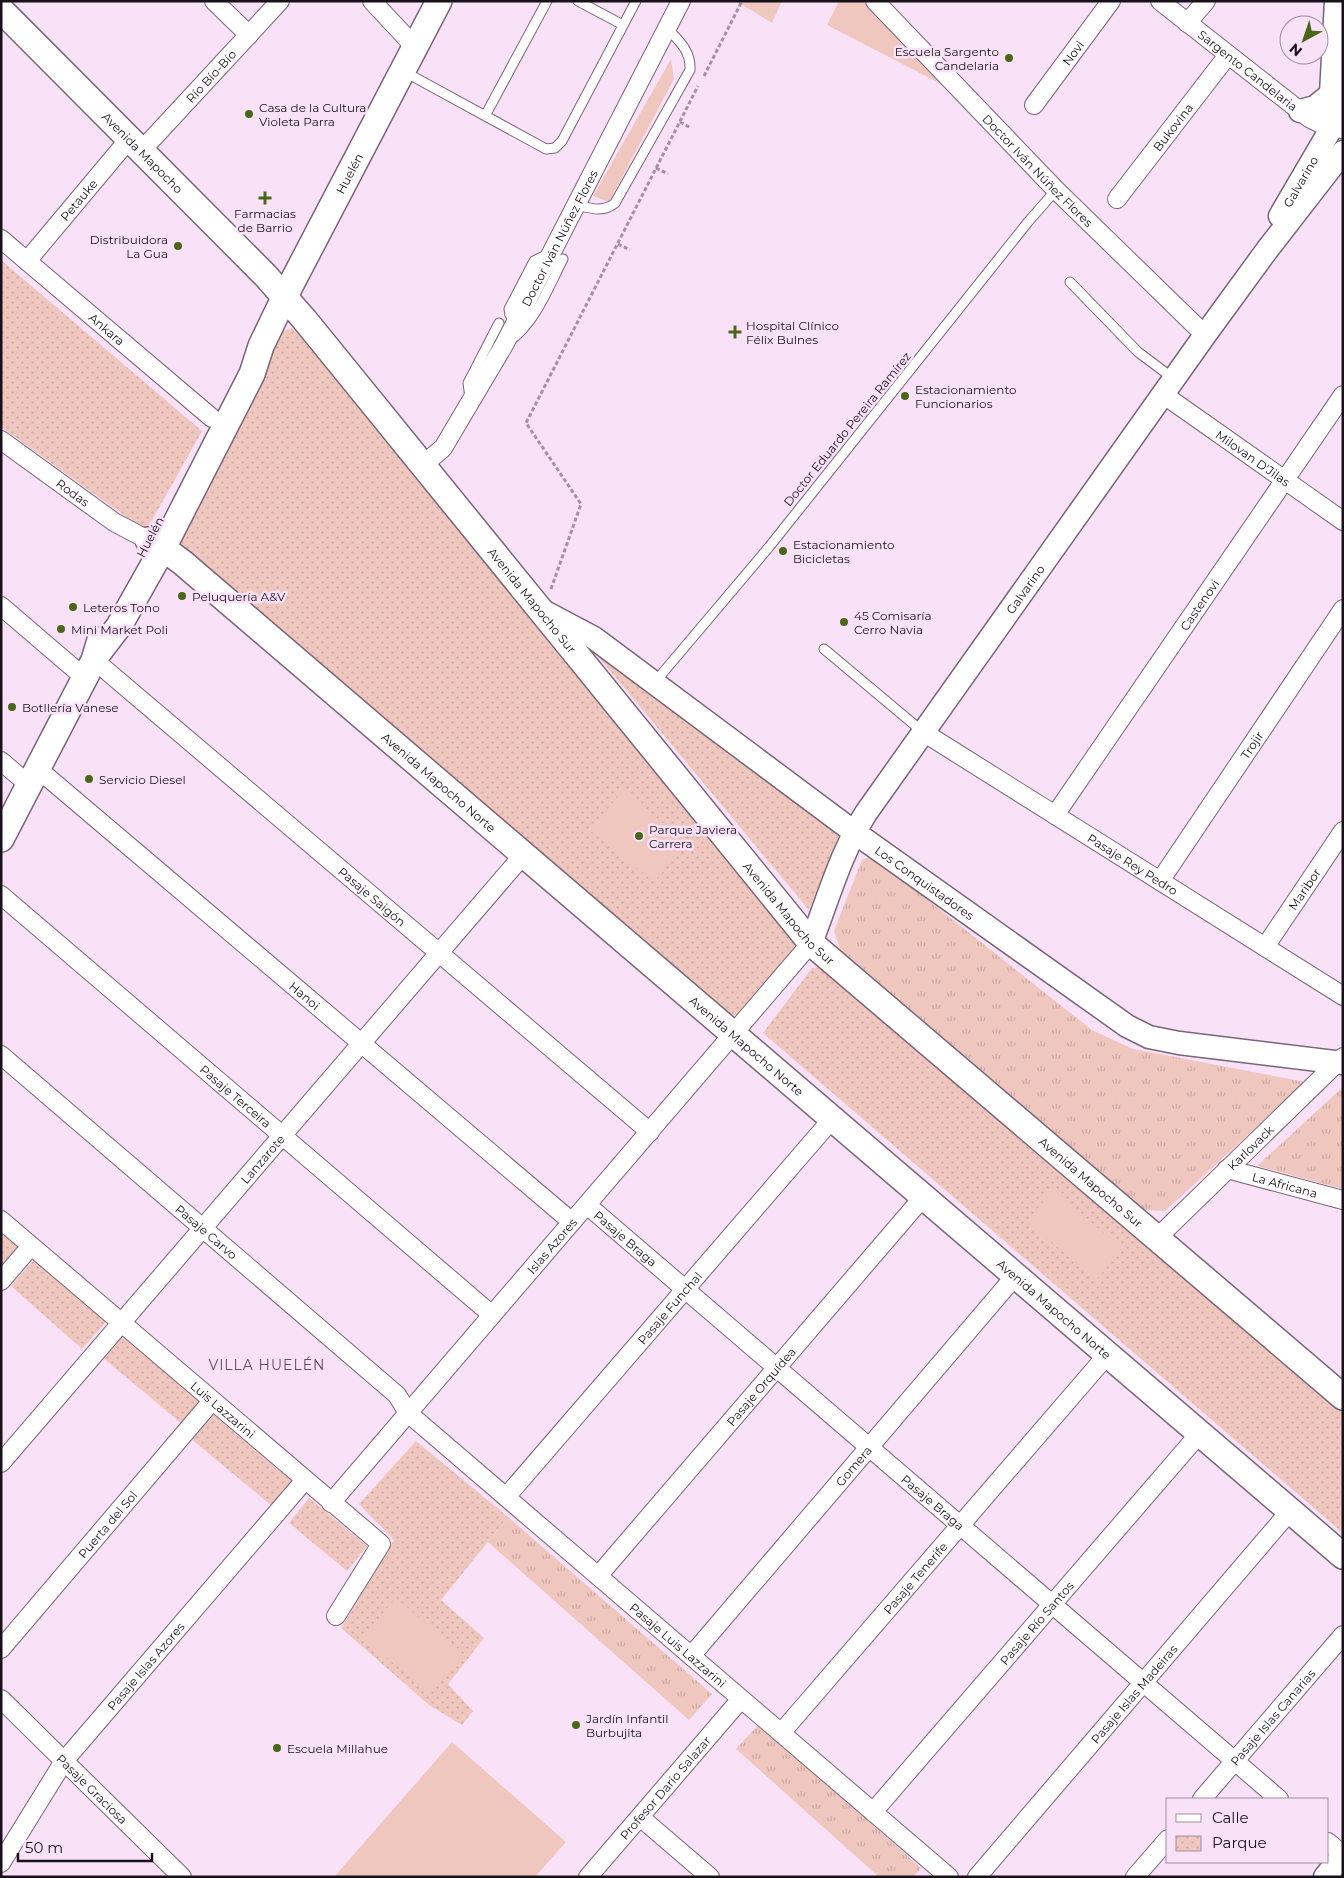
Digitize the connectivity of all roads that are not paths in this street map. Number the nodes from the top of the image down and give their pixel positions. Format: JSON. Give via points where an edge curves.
{"nodes":[{"id":1,"x":214,"y":1,"type":"edge"},
{"id":2,"x":280,"y":1,"type":"edge"},
{"id":3,"x":372,"y":1,"type":"edge"},
{"id":4,"x":439,"y":1,"type":"edge"},
{"id":5,"x":547,"y":1,"type":"edge"},
{"id":6,"x":578,"y":1,"type":"edge"},
{"id":7,"x":636,"y":1,"type":"edge"},
{"id":8,"x":681,"y":1,"type":"edge"},
{"id":9,"x":874,"y":1,"type":"edge"},
{"id":10,"x":1110,"y":1,"type":"edge"},
{"id":11,"x":1160,"y":1,"type":"edge"},
{"id":12,"x":1206,"y":1,"type":"edge"},
{"id":13,"x":1336,"y":1,"type":"edge"},
{"id":14,"x":1,"y":10,"type":"edge"},
{"id":15,"x":1187,"y":23,"type":"junction"},
{"id":16,"x":623,"y":25,"type":"junction"},
{"id":17,"x":668,"y":29,"type":"junction"},
{"id":18,"x":249,"y":35,"type":"junction"},
{"id":19,"x":415,"y":47,"type":"junction"},
{"id":20,"x":1228,"y":56,"type":"junction"},
{"id":21,"x":403,"y":71,"type":"junction"},
{"id":22,"x":1335,"y":82,"type":"edge"},
{"id":23,"x":1034,"y":105,"type":"dead end"},
{"id":24,"x":1300,"y":111,"type":"junction"},
{"id":25,"x":485,"y":116,"type":"junction"},
{"id":26,"x":1339,"y":125,"type":"edge"},
{"id":27,"x":136,"y":144,"type":"junction"},
{"id":28,"x":1343,"y":152,"type":"edge"},
{"id":29,"x":1056,"y":190,"type":"junction"},
{"id":30,"x":1117,"y":199,"type":"dead end"},
{"id":31,"x":576,"y":205,"type":"junction"},
{"id":32,"x":1,"y":239,"type":"edge"},
{"id":33,"x":1267,"y":250,"type":"junction"},
{"id":34,"x":27,"y":261,"type":"junction"},
{"id":35,"x":1070,"y":282,"type":"dead end"},
{"id":36,"x":285,"y":296,"type":"junction"},
{"id":37,"x":499,"y":323,"type":"dead end"},
{"id":38,"x":1205,"y":335,"type":"junction"},
{"id":39,"x":260,"y":346,"type":"junction"},
{"id":40,"x":1169,"y":387,"type":"junction"},
{"id":41,"x":1343,"y":395,"type":"edge"},
{"id":42,"x":470,"y":405,"type":"junction"},
{"id":43,"x":212,"y":418,"type":"junction"},
{"id":44,"x":1,"y":440,"type":"edge"},
{"id":45,"x":424,"y":464,"type":"junction"},
{"id":46,"x":1284,"y":479,"type":"junction"},
{"id":47,"x":1343,"y":521,"type":"edge"},
{"id":48,"x":155,"y":544,"type":"junction"},
{"id":49,"x":1,"y":606,"type":"edge"},
{"id":50,"x":1343,"y":609,"type":"edge"},
{"id":51,"x":544,"y":611,"type":"junction"},
{"id":52,"x":824,"y":649,"type":"dead end"},
{"id":53,"x":92,"y":665,"type":"junction"},
{"id":54,"x":655,"y":682,"type":"junction"},
{"id":55,"x":923,"y":732,"type":"junction"},
{"id":56,"x":1,"y":761,"type":"edge"},
{"id":57,"x":34,"y":777,"type":"junction"},
{"id":58,"x":1055,"y":815,"type":"junction"},
{"id":59,"x":1343,"y":831,"type":"edge"},
{"id":60,"x":854,"y":832,"type":"junction"},
{"id":61,"x":1,"y":839,"type":"edge"},
{"id":62,"x":524,"y":854,"type":"junction"},
{"id":63,"x":1160,"y":881,"type":"junction"},
{"id":64,"x":1,"y":895,"type":"edge"},
{"id":65,"x":811,"y":943,"type":"junction"},
{"id":66,"x":1265,"y":947,"type":"junction"},
{"id":67,"x":440,"y":952,"type":"junction"},
{"id":68,"x":1343,"y":996,"type":"edge"},
{"id":69,"x":734,"y":1033,"type":"junction"},
{"id":70,"x":361,"y":1043,"type":"junction"},
{"id":71,"x":1,"y":1055,"type":"edge"},
{"id":72,"x":1341,"y":1061,"type":"edge"},
{"id":73,"x":833,"y":1118,"type":"junction"},
{"id":74,"x":650,"y":1132,"type":"junction"},
{"id":75,"x":282,"y":1135,"type":"junction"},
{"id":76,"x":1227,"y":1170,"type":"junction"},
{"id":77,"x":924,"y":1196,"type":"junction"},
{"id":78,"x":1343,"y":1200,"type":"edge"},
{"id":79,"x":586,"y":1205,"type":"junction"},
{"id":80,"x":1,"y":1220,"type":"edge"},
{"id":81,"x":572,"y":1222,"type":"junction"},
{"id":82,"x":203,"y":1228,"type":"junction"},
{"id":83,"x":1156,"y":1238,"type":"junction"},
{"id":84,"x":32,"y":1246,"type":"junction"},
{"id":85,"x":1016,"y":1275,"type":"junction"},
{"id":86,"x":1,"y":1281,"type":"edge"},
{"id":87,"x":685,"y":1289,"type":"junction"},
{"id":88,"x":492,"y":1315,"type":"junction"},
{"id":89,"x":121,"y":1323,"type":"junction"},
{"id":90,"x":1108,"y":1354,"type":"junction"},
{"id":91,"x":777,"y":1368,"type":"junction"},
{"id":92,"x":1343,"y":1397,"type":"edge"},
{"id":93,"x":212,"y":1401,"type":"junction"},
{"id":94,"x":408,"y":1413,"type":"junction"},
{"id":95,"x":1200,"y":1433,"type":"junction"},
{"id":96,"x":869,"y":1447,"type":"junction"},
{"id":97,"x":1,"y":1462,"type":"edge"},
{"id":98,"x":305,"y":1480,"type":"junction"},
{"id":99,"x":506,"y":1497,"type":"junction"},
{"id":100,"x":331,"y":1502,"type":"junction"},
{"id":101,"x":1290,"y":1511,"type":"junction"},
{"id":102,"x":961,"y":1525,"type":"junction"},
{"id":103,"x":1343,"y":1556,"type":"edge"},
{"id":104,"x":598,"y":1576,"type":"junction"},
{"id":105,"x":1052,"y":1604,"type":"junction"},
{"id":106,"x":336,"y":1616,"type":"dead end"},
{"id":107,"x":1343,"y":1635,"type":"edge"},
{"id":108,"x":1,"y":1649,"type":"edge"},
{"id":109,"x":691,"y":1656,"type":"junction"},
{"id":110,"x":1144,"y":1682,"type":"junction"},
{"id":111,"x":1,"y":1699,"type":"edge"},
{"id":112,"x":741,"y":1699,"type":"junction"},
{"id":113,"x":782,"y":1733,"type":"junction"},
{"id":114,"x":64,"y":1761,"type":"junction"},
{"id":115,"x":1235,"y":1761,"type":"junction"},
{"id":116,"x":1203,"y":1798,"type":"edge"},
{"id":117,"x":1278,"y":1798,"type":"edge"},
{"id":118,"x":873,"y":1812,"type":"junction"},
{"id":119,"x":640,"y":1817,"type":"junction"},
{"id":120,"x":1166,"y":1841,"type":"edge"},
{"id":121,"x":1329,"y":1843,"type":"edge"},
{"id":122,"x":1343,"y":1855,"type":"edge"},
{"id":123,"x":1,"y":1863,"type":"edge"},
{"id":124,"x":945,"y":1876,"type":"edge"},
{"id":125,"x":182,"y":1877,"type":"edge"},
{"id":126,"x":588,"y":1877,"type":"edge"},
{"id":127,"x":710,"y":1877,"type":"edge"},
{"id":128,"x":978,"y":1877,"type":"edge"},
{"id":129,"x":1135,"y":1877,"type":"edge"},
{"id":130,"x":1324,"y":1877,"type":"edge"}],
"edges":[{"from":1,"to":18,"type":"street"},
{"from":2,"to":18,"type":"street","name":"Río Bío-Bío"},
{"from":3,"to":19,"type":"street"},
{"from":4,"to":19,"type":"main road","name":"Huelén"},
{"from":5,"to":25,"type":"lane"},
{"from":6,"to":16,"type":"lane"},
{"from":7,"to":16,"type":"lane"},
{"from":8,"to":17,"type":"street","name":"Doctor Iván Núñez Flores"},
{"from":9,"to":29,"type":"street","name":"Doctor Iván Núñez Flores"},
{"from":10,"to":23,"type":"street","name":"Novi"},
{"from":11,"to":15,"type":"street","name":"Sargento Candelaria"},
{"from":12,"to":15,"type":"street"},
{"from":13,"to":22,"type":"street"},
{"from":14,"to":27,"type":"main road","name":"Avenida Mapocho"},
{"from":15,"to":20,"type":"street","name":"Sargento Candelaria"},
{"from":16,"to":25,"type":"lane","via":[[562,141],[555,148],[546,149]]},
{"from":17,"to":31,"type":"street","name":"Doctor Iván Núñez Flores"},
{"from":17,"to":31,"type":"lane","via":[[686,50],[691,60],[690,70],[615,203],[600,210]]},
{"from":18,"to":27,"type":"street","name":"Río Bío-Bío"},
{"from":19,"to":21,"type":"main road","name":"Huelén"},
{"from":20,"to":24,"type":"street","name":"Sargento Candelaria"},
{"from":20,"to":30,"type":"street","name":"Bukovina"},
{"from":21,"to":25,"type":"lane"},
{"from":21,"to":36,"type":"main road","name":"Huelén"},
{"from":22,"to":24,"type":"street","via":[[1315,107]]},
{"from":22,"to":26,"type":"street"},
{"from":24,"to":26,"type":"street","name":"Sargento Candelaria","via":[[1316,122]]},
{"from":26,"to":33,"type":"street","name":"Galvarino","via":[[1281,214]]},
{"from":27,"to":34,"type":"street","name":"Petauke"},
{"from":27,"to":36,"type":"main road","name":"Avenida Mapocho"},
{"from":28,"to":33,"type":"street","name":"Galvarino"},
{"from":29,"to":38,"type":"street","name":"Doctor Iván Núñez Flores"},
{"from":29,"to":54,"type":"lane","name":"Doctor Eduardo Pereira Ramírez","via":[[769,547]]},
{"from":31,"to":42,"type":"street","name":"Doctor Iván Núñez Flores","via":[[558,256],[524,320],[504,345]]},
{"from":32,"to":34,"type":"street","name":"Ankara"},
{"from":33,"to":38,"type":"street","name":"Galvarino"},
{"from":34,"to":43,"type":"street","name":"Ankara"},
{"from":35,"to":40,"type":"lane"},
{"from":36,"to":39,"type":"main road","name":"Huelén"},
{"from":36,"to":45,"type":"main road","name":"Avenida Mapocho Sur"},
{"from":37,"to":42,"type":"lane","via":[[468,383]]},
{"from":38,"to":40,"type":"street","name":"Galvarino"},
{"from":39,"to":43,"type":"main road","name":"Huelén","via":[[241,368]]},
{"from":39,"to":48,"type":"main road","name":"Huelén","via":[[252,374]]},
{"from":40,"to":46,"type":"street","name":"Milovan D'Jilas"},
{"from":40,"to":55,"type":"street","name":"Galvarino"},
{"from":41,"to":46,"type":"street","name":"Castenovi"},
{"from":42,"to":45,"type":"street","name":"Doctor Iván Núñez Flores","via":[[443,448]]},
{"from":43,"to":48,"type":"main road","name":"Huelén"},
{"from":44,"to":48,"type":"street","name":"Rodas","via":[[119,526]]},
{"from":45,"to":51,"type":"main road","name":"Avenida Mapocho Sur"},
{"from":46,"to":47,"type":"street","name":"Milovan D'Jilas"},
{"from":46,"to":58,"type":"street","name":"Castenovi"},
{"from":48,"to":53,"type":"main road","name":"Huelén","via":[[119,626]]},
{"from":48,"to":62,"type":"main road","name":"Avenida Mapocho Norte"},
{"from":49,"to":53,"type":"street","name":"Pasaje Saigón"},
{"from":50,"to":63,"type":"street","name":"Trojir"},
{"from":51,"to":54,"type":"street","name":"Los Conquistadores","via":[[594,638]]},
{"from":51,"to":65,"type":"main road","name":"Avenida Mapocho Sur"},
{"from":52,"to":55,"type":"lane"},
{"from":53,"to":57,"type":"main road","name":"Huelén"},
{"from":53,"to":67,"type":"street","name":"Pasaje Saigón"},
{"from":54,"to":60,"type":"street","name":"Los Conquistadores"},
{"from":55,"to":58,"type":"street","name":"Pasaje Rey Pedro"},
{"from":55,"to":60,"type":"street","name":"Galvarino"},
{"from":56,"to":57,"type":"street","name":"Hanoi"},
{"from":57,"to":61,"type":"main road","name":"Huelén"},
{"from":57,"to":70,"type":"street","name":"Hanoi"},
{"from":58,"to":63,"type":"street","name":"Pasaje Rey Pedro"},
{"from":59,"to":66,"type":"street","name":"Maribor"},
{"from":60,"to":65,"type":"street","name":"Galvarino"},
{"from":60,"to":72,"type":"street","name":"Los Conquistadores","via":[[1138,1032],[1179,1043]]},
{"from":62,"to":67,"type":"street","name":"Lanzarote"},
{"from":62,"to":69,"type":"main road","name":"Avenida Mapocho Norte"},
{"from":63,"to":66,"type":"street","name":"Pasaje Rey Pedro"},
{"from":64,"to":75,"type":"street","name":"Pasaje Terceira"},
{"from":65,"to":69,"type":"street","name":"Islas Azores"},
{"from":65,"to":83,"type":"main road","name":"Avenida Mapocho Sur"},
{"from":66,"to":68,"type":"street","name":"Pasaje Rey Pedro"},
{"from":67,"to":70,"type":"street","name":"Lanzarote"},
{"from":67,"to":74,"type":"street","name":"Pasaje Saigón"},
{"from":69,"to":73,"type":"main road","name":"Avenida Mapocho Norte"},
{"from":69,"to":74,"type":"street","name":"Islas Azores"},
{"from":70,"to":75,"type":"street","name":"Lanzarote"},
{"from":70,"to":81,"type":"street","name":"Hanoi"},
{"from":71,"to":82,"type":"street","name":"Pasaje Carvo"},
{"from":72,"to":76,"type":"street","name":"Karlovack"},
{"from":73,"to":77,"type":"main road","name":"Avenida Mapocho Norte"},
{"from":73,"to":87,"type":"street","name":"Pasaje Funchal"},
{"from":74,"to":79,"type":"street","name":"Islas Azores"},
{"from":75,"to":82,"type":"street","name":"Lanzarote"},
{"from":75,"to":88,"type":"street","name":"Pasaje Terceira"},
{"from":76,"to":78,"type":"street","name":"La Africana"},
{"from":76,"to":83,"type":"street","name":"Karlovack"},
{"from":77,"to":85,"type":"main road","name":"Avenida Mapocho Norte"},
{"from":77,"to":91,"type":"street","name":"Pasaje Orquídea"},
{"from":79,"to":81,"type":"street","name":"Islas Azores"},
{"from":79,"to":87,"type":"street","name":"Pasaje Braga"},
{"from":80,"to":84,"type":"street","name":"Luis Lazzarini"},
{"from":81,"to":88,"type":"street","name":"Islas Azores"},
{"from":82,"to":89,"type":"street","name":"Lanzarote"},
{"from":82,"to":94,"type":"street","name":"Pasaje Carvo","via":[[397,1395]]},
{"from":83,"to":92,"type":"main road","name":"Avenida Mapocho Sur"},
{"from":84,"to":86,"type":"street"},
{"from":84,"to":89,"type":"street","name":"Luis Lazzarini"},
{"from":85,"to":90,"type":"main road","name":"Avenida Mapocho Norte"},
{"from":85,"to":96,"type":"street","name":"Gomera"},
{"from":87,"to":91,"type":"street","name":"Pasaje Braga"},
{"from":87,"to":99,"type":"street","name":"Pasaje Funchal"},
{"from":88,"to":94,"type":"street","name":"Islas Azores"},
{"from":89,"to":93,"type":"street","name":"Luis Lazzarini"},
{"from":89,"to":97,"type":"street","name":"Lanzarote"},
{"from":90,"to":95,"type":"main road","name":"Avenida Mapocho Norte"},
{"from":90,"to":102,"type":"street","name":"Pasaje Tenerife"},
{"from":91,"to":96,"type":"street","name":"Pasaje Braga"},
{"from":91,"to":104,"type":"street","name":"Pasaje Orquídea"},
{"from":93,"to":98,"type":"street","name":"Luis Lazzarini"},
{"from":93,"to":108,"type":"street","name":"Puerta del Sol"},
{"from":94,"to":99,"type":"street","name":"Pasaje Luis Lazzarini"},
{"from":94,"to":100,"type":"street","name":"Islas Azores"},
{"from":95,"to":101,"type":"main road","name":"Avenida Mapocho Norte"},
{"from":95,"to":105,"type":"street","name":"Pasaje Río Santos"},
{"from":96,"to":102,"type":"street","name":"Pasaje Braga"},
{"from":96,"to":109,"type":"street","name":"Gomera"},
{"from":98,"to":100,"type":"street","name":"Luis Lazzarini"},
{"from":98,"to":114,"type":"street","name":"Pasaje Islas Azores"},
{"from":99,"to":104,"type":"street","name":"Pasaje Luis Lazzarini"},
{"from":100,"to":106,"type":"street","name":"Luis Lazzarini","via":[[381,1544]]},
{"from":101,"to":103,"type":"main road","name":"Avenida Mapocho Norte"},
{"from":101,"to":110,"type":"street","name":"Pasaje Islas Madeiras"},
{"from":102,"to":105,"type":"street","name":"Pasaje Braga"},
{"from":102,"to":113,"type":"street","name":"Pasaje Tenerife"},
{"from":104,"to":109,"type":"street","name":"Pasaje Luis Lazzarini"},
{"from":105,"to":110,"type":"street","name":"Pasaje Braga"},
{"from":105,"to":118,"type":"street","name":"Pasaje Río Santos"},
{"from":107,"to":115,"type":"street","name":"Pasaje Islas Canarias"},
{"from":109,"to":112,"type":"street","name":"Pasaje Luis Lazzarini"},
{"from":110,"to":115,"type":"street","name":"Pasaje Braga"},
{"from":110,"to":128,"type":"street","name":"Pasaje Islas Madeiras"},
{"from":111,"to":114,"type":"street","name":"Pasaje Graciosa"},
{"from":112,"to":113,"type":"street","name":"Pasaje Luis Lazzarini"},
{"from":112,"to":119,"type":"street","name":"Profesor Darío Salazar"},
{"from":113,"to":118,"type":"street","name":"Pasaje Luis Lazzarini"},
{"from":114,"to":123,"type":"street","name":"Pasaje Islas Azores"},
{"from":114,"to":125,"type":"street","name":"Pasaje Graciosa"},
{"from":115,"to":116,"type":"street","name":"Pasaje Islas Canarias"},
{"from":115,"to":117,"type":"street","name":"Pasaje Braga"},
{"from":118,"to":124,"type":"street","name":"Pasaje Luis Lazzarini"},
{"from":119,"to":126,"type":"street","name":"Profesor Darío Salazar"},
{"from":119,"to":127,"type":"street"},
{"from":120,"to":129,"type":"street"},
{"from":121,"to":122,"type":"street"},
{"from":122,"to":130,"type":"street"}]}
